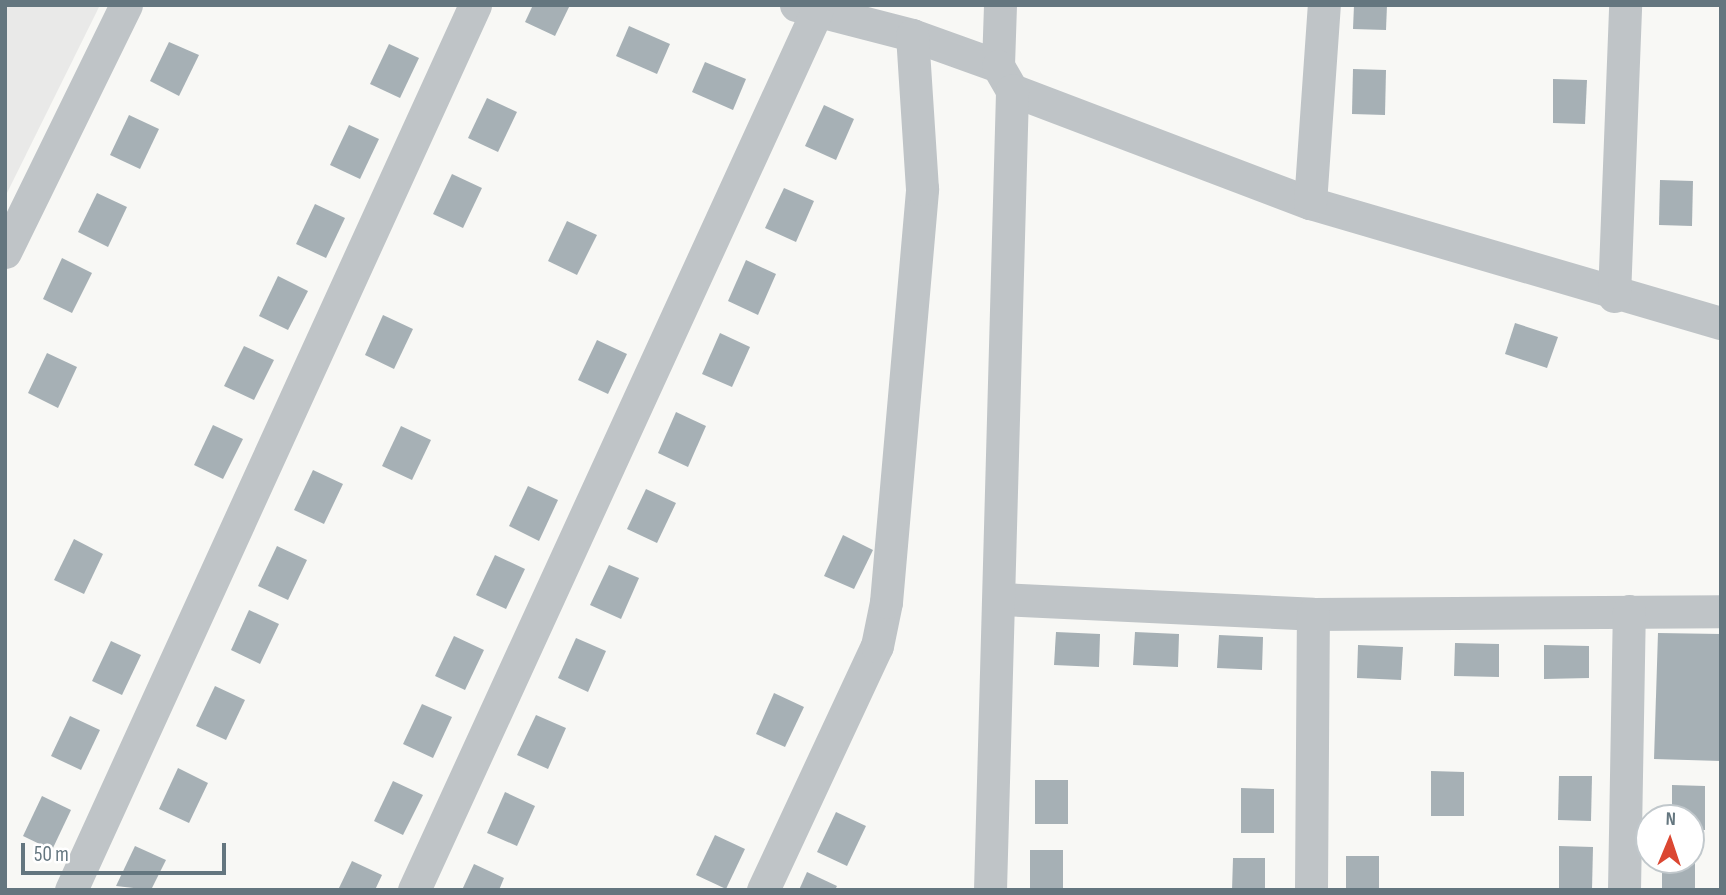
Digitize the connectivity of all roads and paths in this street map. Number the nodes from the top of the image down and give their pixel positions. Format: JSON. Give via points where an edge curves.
{"nodes":[{"id":1,"x":125,"y":5,"type":"edge"},
{"id":2,"x":475,"y":5,"type":"edge"},
{"id":3,"x":1000,"y":5,"type":"edge"},
{"id":4,"x":1324,"y":5,"type":"edge"},
{"id":5,"x":1625,"y":5,"type":"edge"},
{"id":6,"x":806,"y":9,"type":"edge"},
{"id":7,"x":912,"y":35,"type":"junction"},
{"id":8,"x":1005,"y":78,"type":"junction"},
{"id":9,"x":1310,"y":203,"type":"junction"},
{"id":10,"x":5,"y":252,"type":"edge"},
{"id":11,"x":1614,"y":296,"type":"junction"},
{"id":12,"x":1721,"y":323,"type":"edge"},
{"id":13,"x":1000,"y":598,"type":"junction"},
{"id":14,"x":1629,"y":611,"type":"junction"},
{"id":15,"x":1721,"y":611,"type":"edge"},
{"id":16,"x":1313,"y":614,"type":"junction"},
{"id":17,"x":71,"y":890,"type":"edge"},
{"id":18,"x":414,"y":890,"type":"edge"},
{"id":19,"x":763,"y":890,"type":"edge"},
{"id":20,"x":990,"y":890,"type":"edge"},
{"id":21,"x":1311,"y":890,"type":"edge"},
{"id":22,"x":1624,"y":890,"type":"edge"}],
"edges":[{"from":1,"to":10,"type":"street"},
{"from":2,"to":17,"type":"street"},
{"from":3,"to":8,"type":"street"},
{"from":4,"to":9,"type":"street"},
{"from":5,"to":11,"type":"street"},
{"from":6,"to":7,"type":"street"},
{"from":6,"to":18,"type":"street"},
{"from":7,"to":8,"type":"street"},
{"from":7,"to":19,"type":"street","via":[[922,189],[886,602],[877,646]]},
{"from":8,"to":9,"type":"street"},
{"from":8,"to":13,"type":"street"},
{"from":9,"to":11,"type":"street"},
{"from":11,"to":12,"type":"street"},
{"from":13,"to":16,"type":"street"},
{"from":13,"to":20,"type":"street"},
{"from":14,"to":15,"type":"street"},
{"from":14,"to":16,"type":"street"},
{"from":14,"to":22,"type":"street"},
{"from":16,"to":21,"type":"street"}]}
